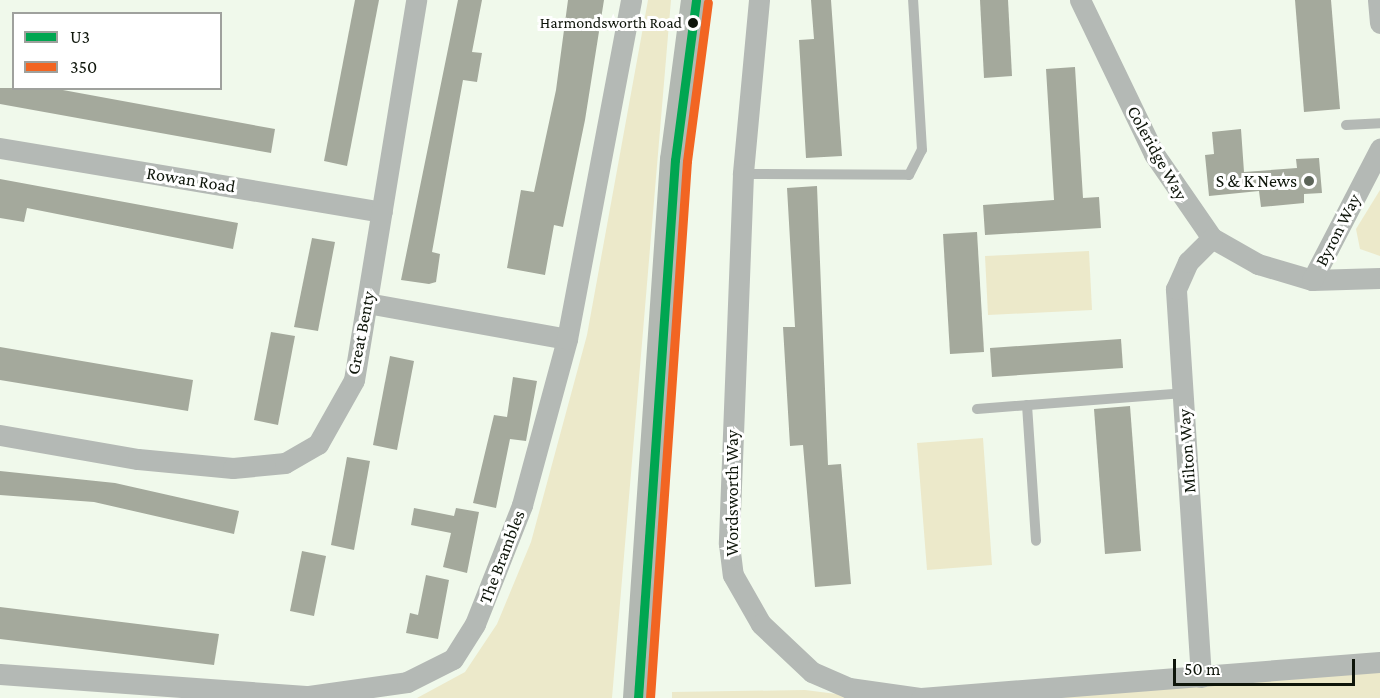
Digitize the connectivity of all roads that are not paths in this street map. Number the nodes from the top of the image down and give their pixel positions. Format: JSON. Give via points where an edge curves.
{"nodes":[{"id":1,"x":416,"y":0,"type":"edge"},
{"id":2,"x":631,"y":0,"type":"edge"},
{"id":3,"x":696,"y":0,"type":"edge"},
{"id":4,"x":759,"y":0,"type":"edge"},
{"id":5,"x":913,"y":0,"type":"edge"},
{"id":6,"x":1080,"y":0,"type":"edge"},
{"id":7,"x":1378,"y":0,"type":"edge"},
{"id":8,"x":1380,"y":23,"type":"edge"},
{"id":9,"x":1380,"y":123,"type":"edge"},
{"id":10,"x":1346,"y":125,"type":"dead end"},
{"id":11,"x":0,"y":148,"type":"edge"},
{"id":12,"x":1380,"y":149,"type":"edge"},
{"id":13,"x":743,"y":174,"type":"junction"},
{"id":14,"x":382,"y":212,"type":"junction"},
{"id":15,"x":1212,"y":238,"type":"junction"},
{"id":16,"x":1380,"y":278,"type":"edge"},
{"id":17,"x":1312,"y":280,"type":"junction"},
{"id":18,"x":367,"y":303,"type":"junction"},
{"id":19,"x":567,"y":339,"type":"junction"},
{"id":20,"x":1183,"y":393,"type":"junction"},
{"id":21,"x":1028,"y":405,"type":"junction"},
{"id":22,"x":977,"y":409,"type":"dead end"},
{"id":23,"x":0,"y":435,"type":"edge"},
{"id":24,"x":1035,"y":541,"type":"dead end"},
{"id":25,"x":1380,"y":662,"type":"edge"},
{"id":26,"x":0,"y":674,"type":"edge"},
{"id":27,"x":1202,"y":677,"type":"junction"},
{"id":28,"x":638,"y":698,"type":"edge"}],
"edges":[{"from":1,"to":14,"type":"street","name":"Great Benty"},
{"from":2,"to":19,"type":"street","name":"The Brambles"},
{"from":3,"to":28,"type":"street","via":[[675,160]]},
{"from":4,"to":13,"type":"street","name":"Wordsworth Way"},
{"from":5,"to":13,"type":"lane","via":[[922,150],[909,175]]},
{"from":6,"to":15,"type":"street","name":"Coleridge Way","via":[[1154,154]]},
{"from":7,"to":8,"type":"street"},
{"from":9,"to":10,"type":"lane"},
{"from":11,"to":14,"type":"street","name":"Rowan Road"},
{"from":12,"to":17,"type":"street","name":"Byron Way"},
{"from":13,"to":27,"type":"street","name":"Wordsworth Way","via":[[729,544],[733,575],[761,624],[812,672],[849,688],[921,698]]},
{"from":14,"to":18,"type":"street","name":"Great Benty"},
{"from":15,"to":17,"type":"street","name":"Coleridge Way","via":[[1258,264]]},
{"from":15,"to":20,"type":"street","name":"Milton Way","via":[[1188,262],[1176,289]]},
{"from":16,"to":17,"type":"street","name":"Coleridge Way"},
{"from":18,"to":19,"type":"street"},
{"from":18,"to":23,"type":"street","name":"Great Benty","via":[[354,380],[318,444],[285,463],[233,468],[138,459]]},
{"from":19,"to":26,"type":"street","name":"The Brambles","via":[[522,505],[476,624],[453,659],[438,668],[407,682],[309,696]]},
{"from":20,"to":21,"type":"lane"},
{"from":20,"to":27,"type":"street","name":"Milton Way"},
{"from":21,"to":22,"type":"lane"},
{"from":21,"to":24,"type":"lane"},
{"from":25,"to":27,"type":"street","name":"Wordsworth Way"}]}
